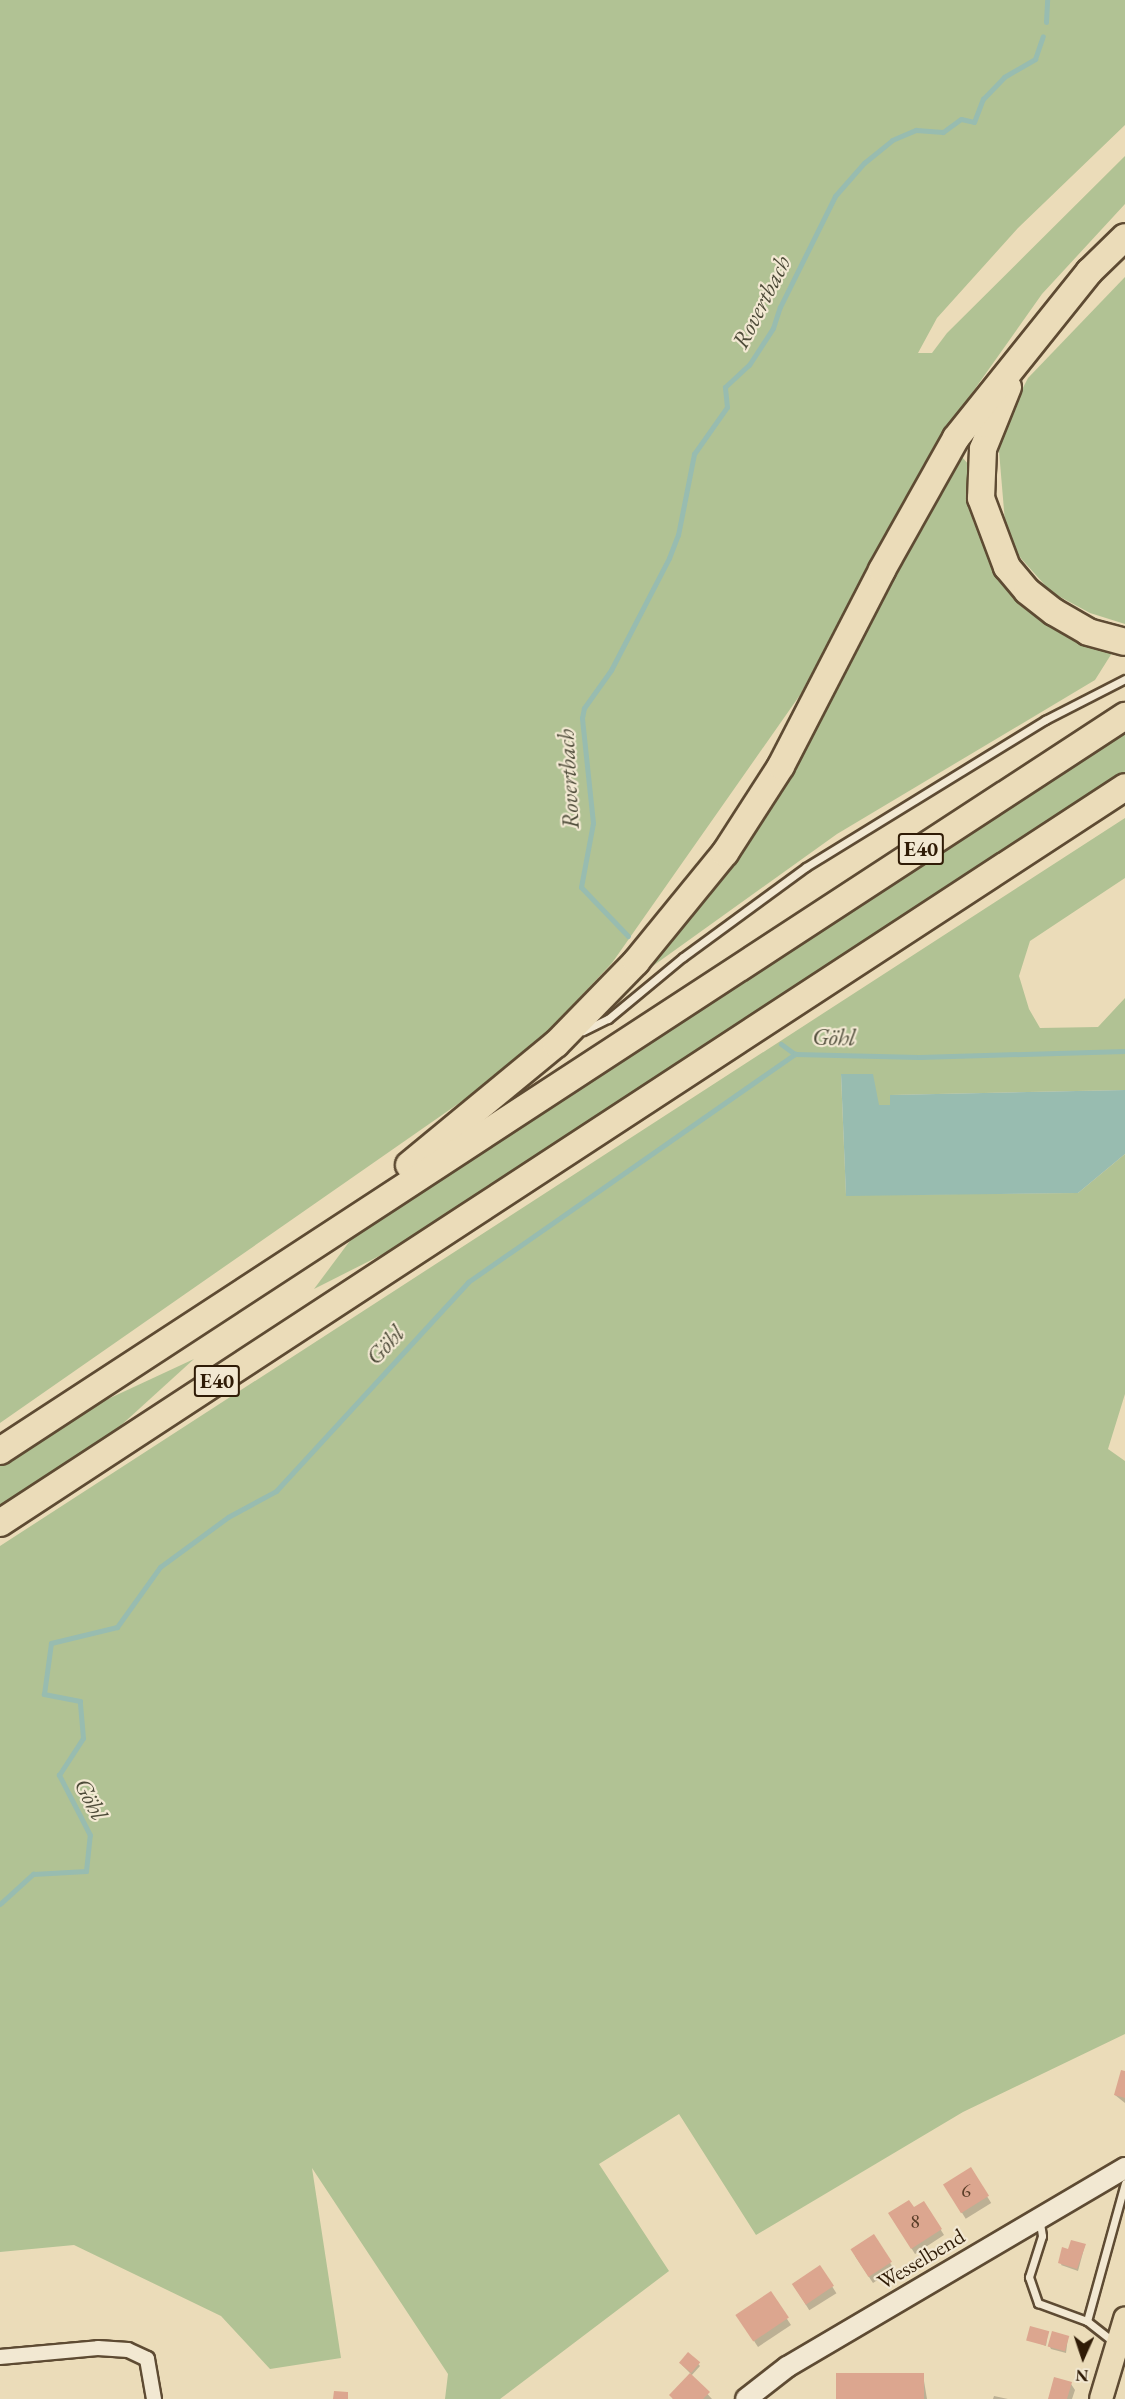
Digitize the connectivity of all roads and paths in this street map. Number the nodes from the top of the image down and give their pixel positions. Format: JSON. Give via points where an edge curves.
{"nodes":[{"id":1,"x":1125,"y":237,"type":"edge"},
{"id":2,"x":1018,"y":360,"type":"junction"},
{"id":3,"x":1125,"y":642,"type":"edge"},
{"id":4,"x":1125,"y":679,"type":"edge"},
{"id":5,"x":1125,"y":716,"type":"edge"},
{"id":6,"x":1125,"y":787,"type":"edge"},
{"id":7,"x":556,"y":1044,"type":"junction"},
{"id":8,"x":428,"y":1161,"type":"junction"},
{"id":9,"x":0,"y":1451,"type":"edge"},
{"id":10,"x":0,"y":1523,"type":"edge"},
{"id":11,"x":1125,"y":2168,"type":"edge"},
{"id":12,"x":1125,"y":2183,"type":"edge"},
{"id":13,"x":1039,"y":2217,"type":"junction"},
{"id":14,"x":1125,"y":2319,"type":"edge"},
{"id":15,"x":1087,"y":2321,"type":"junction"},
{"id":16,"x":1117,"y":2344,"type":"junction"},
{"id":17,"x":0,"y":2357,"type":"edge"},
{"id":18,"x":154,"y":2399,"type":"edge"},
{"id":19,"x":746,"y":2399,"type":"edge"},
{"id":20,"x":1101,"y":2399,"type":"edge"}],
"edges":[{"from":1,"to":2,"type":"highway","via":[[1089,272]]},
{"from":2,"to":3,"type":"highway","via":[[983,449],[981,498],[992,531],[1007,567],[1027,591],[1088,632]]},
{"from":2,"to":7,"type":"highway","via":[[956,438],[882,570],[781,766],[725,853],[658,938]]},
{"from":4,"to":7,"type":"lane","via":[[1045,720],[806,867],[683,957],[608,1019]]},
{"from":5,"to":8,"type":"highway","number":"E40","via":[[688,1001]]},
{"from":6,"to":10,"type":"highway","number":"E40"},
{"from":7,"to":8,"type":"highway"},
{"from":8,"to":9,"type":"highway","number":"E40","via":[[372,1208]]},
{"from":11,"to":13,"type":"street","name":"Wesselbend"},
{"from":12,"to":15,"type":"lane"},
{"from":13,"to":15,"type":"lane","via":[[1042,2236],[1029,2277],[1038,2303]]},
{"from":13,"to":19,"type":"street","name":"Wesselbend","via":[[787,2367]]},
{"from":14,"to":16,"type":"main road"},
{"from":15,"to":16,"type":"lane"},
{"from":16,"to":20,"type":"main road"},
{"from":17,"to":18,"type":"street","via":[[98,2348],[128,2350],[147,2359]]}]}
